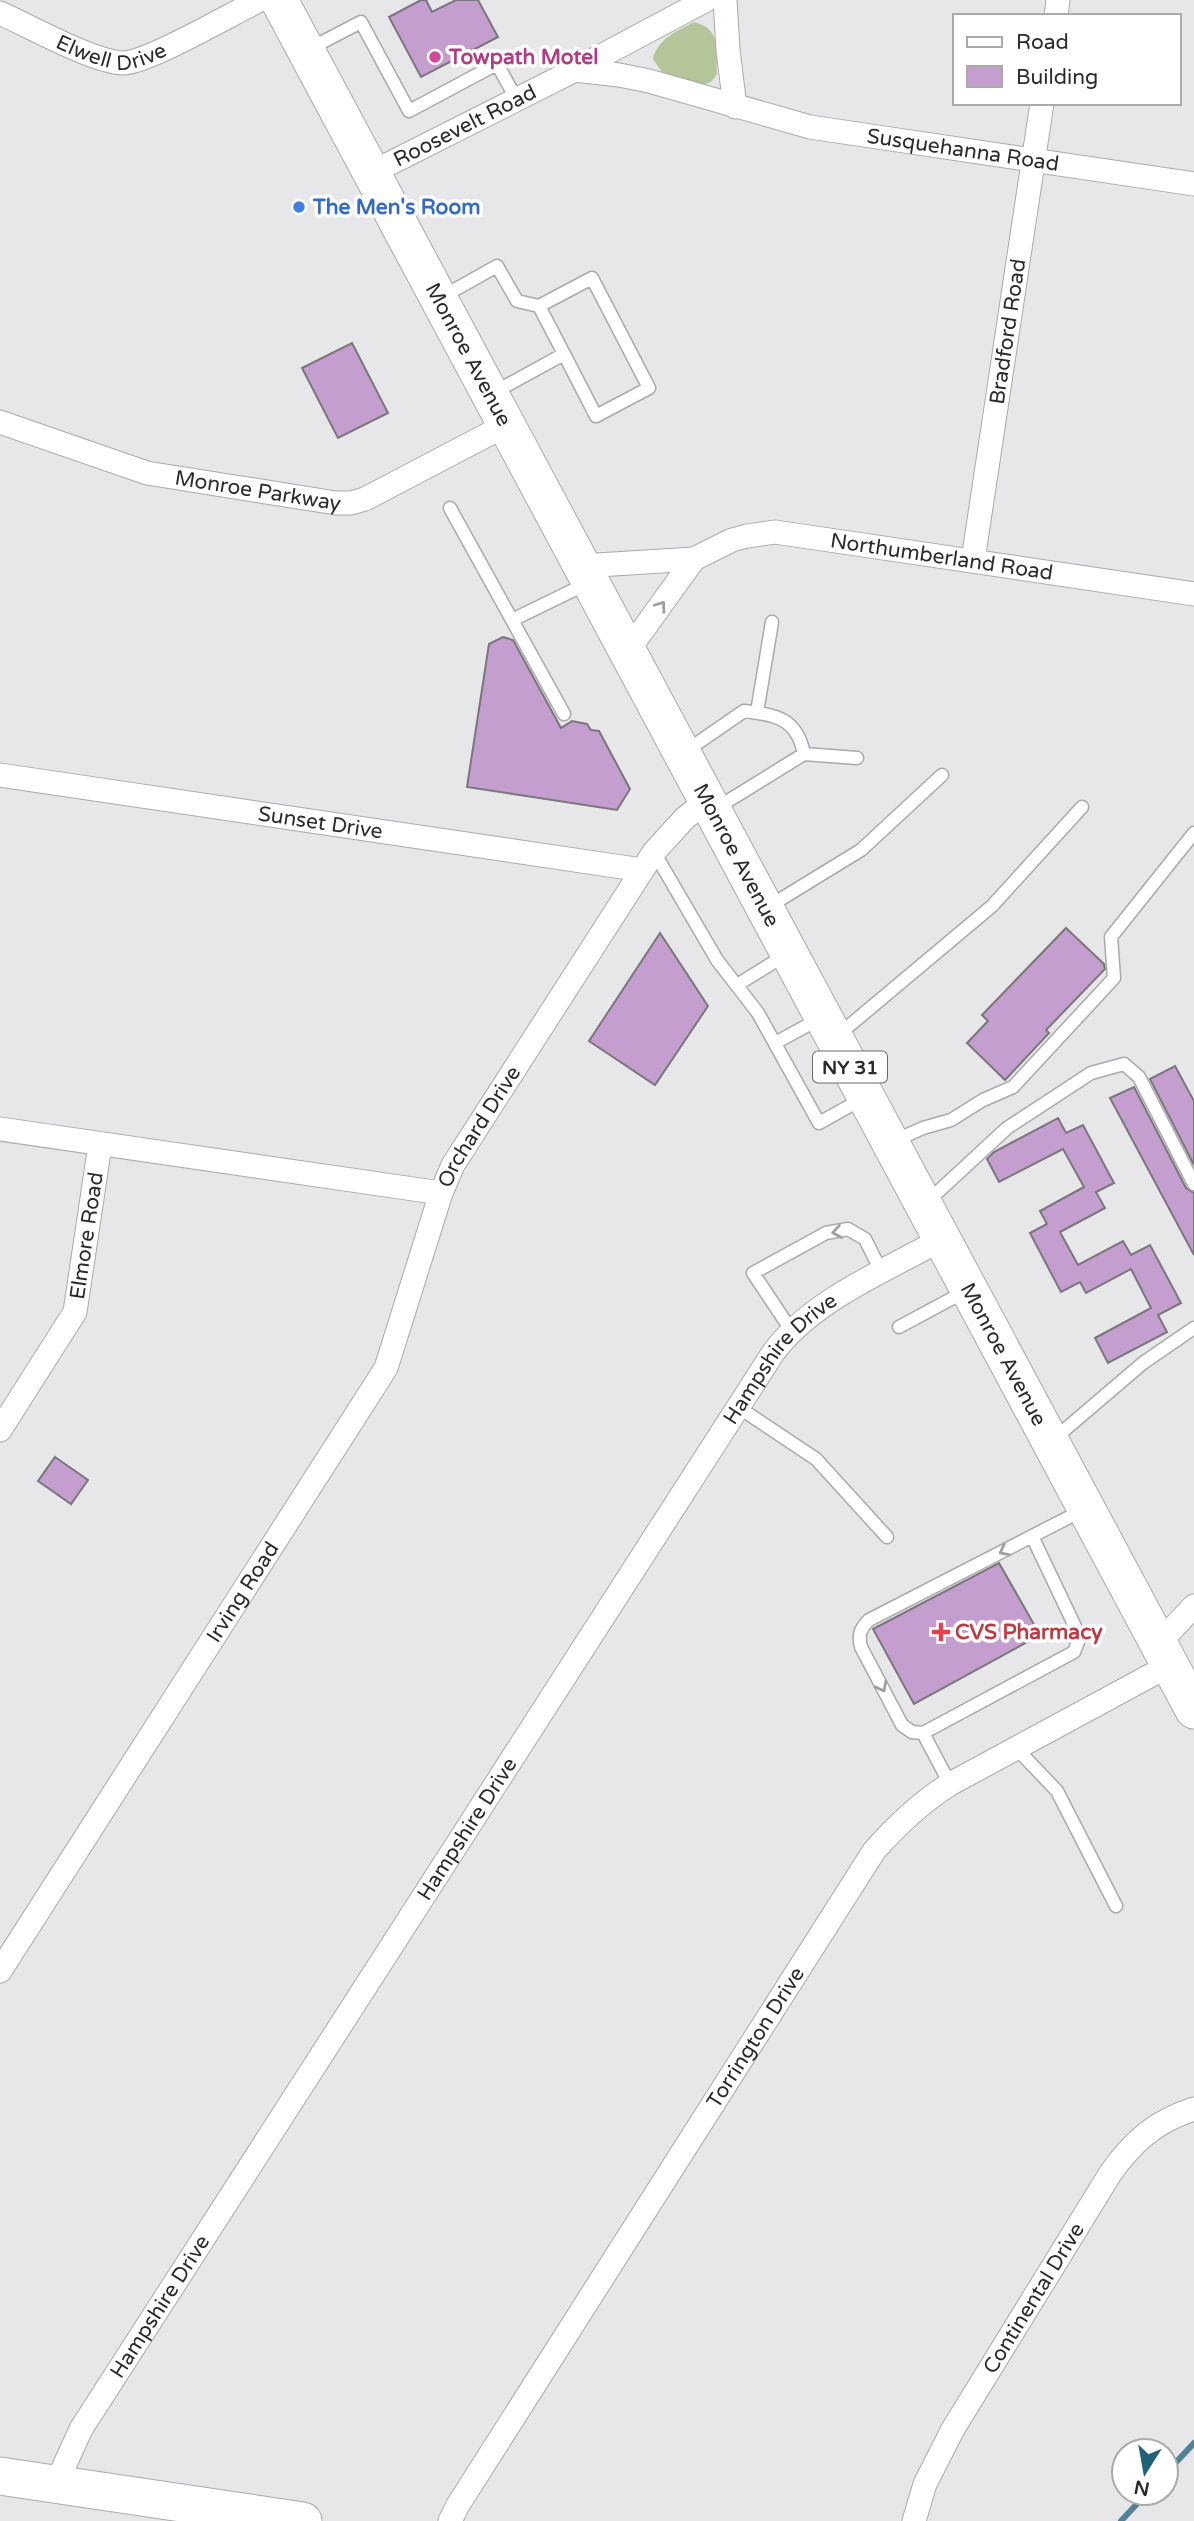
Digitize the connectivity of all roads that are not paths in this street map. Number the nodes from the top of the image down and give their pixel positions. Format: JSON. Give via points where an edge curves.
{"nodes":[{"id":1,"x":260,"y":0,"type":"edge"},
{"id":2,"x":279,"y":0,"type":"edge"},
{"id":3,"x":706,"y":0,"type":"edge"},
{"id":4,"x":725,"y":0,"type":"edge"},
{"id":5,"x":0,"y":13,"type":"edge"},
{"id":6,"x":306,"y":51,"type":"junction"},
{"id":7,"x":575,"y":70,"type":"junction"},
{"id":8,"x":517,"y":100,"type":"junction"},
{"id":9,"x":1041,"y":105,"type":"edge"},
{"id":10,"x":735,"y":107,"type":"junction"},
{"id":11,"x":1033,"y":159,"type":"junction"},
{"id":12,"x":371,"y":173,"type":"junction"},
{"id":13,"x":1194,"y":184,"type":"edge"},
{"id":14,"x":438,"y":299,"type":"junction"},
{"id":15,"x":539,"y":306,"type":"junction"},
{"id":16,"x":564,"y":354,"type":"junction"},
{"id":17,"x":498,"y":410,"type":"junction"},
{"id":18,"x":0,"y":422,"type":"edge"},
{"id":19,"x":450,"y":508,"type":"dead end"},
{"id":20,"x":694,"y":559,"type":"junction"},
{"id":21,"x":972,"y":560,"type":"junction"},
{"id":22,"x":585,"y":574,"type":"junction"},
{"id":23,"x":1194,"y":594,"type":"edge"},
{"id":24,"x":512,"y":620,"type":"junction"},
{"id":25,"x":772,"y":622,"type":"dead end"},
{"id":26,"x":627,"y":652,"type":"junction"},
{"id":27,"x":757,"y":712,"type":"junction"},
{"id":28,"x":564,"y":713,"type":"dead end"},
{"id":29,"x":681,"y":754,"type":"junction"},
{"id":30,"x":804,"y":754,"type":"junction"},
{"id":31,"x":856,"y":758,"type":"dead end"},
{"id":32,"x":0,"y":775,"type":"edge"},
{"id":33,"x":942,"y":775,"type":"dead end"},
{"id":34,"x":709,"y":806,"type":"junction"},
{"id":35,"x":1082,"y":807,"type":"dead end"},
{"id":36,"x":1194,"y":833,"type":"edge"},
{"id":37,"x":648,"y":861,"type":"junction"},
{"id":38,"x":765,"y":909,"type":"junction"},
{"id":39,"x":788,"y":953,"type":"junction"},
{"id":40,"x":737,"y":985,"type":"junction"},
{"id":41,"x":828,"y":1028,"type":"junction"},
{"id":42,"x":775,"y":1043,"type":"junction"},
{"id":43,"x":866,"y":1097,"type":"junction"},
{"id":44,"x":0,"y":1129,"type":"edge"},
{"id":45,"x":890,"y":1143,"type":"junction"},
{"id":46,"x":100,"y":1144,"type":"junction"},
{"id":47,"x":1194,"y":1184,"type":"edge"},
{"id":48,"x":441,"y":1193,"type":"junction"},
{"id":49,"x":924,"y":1205,"type":"junction"},
{"id":50,"x":942,"y":1239,"type":"junction"},
{"id":51,"x":882,"y":1273,"type":"junction"},
{"id":52,"x":970,"y":1289,"type":"junction"},
{"id":53,"x":899,"y":1327,"type":"dead end"},
{"id":54,"x":1194,"y":1328,"type":"edge"},
{"id":55,"x":791,"y":1330,"type":"junction"},
{"id":56,"x":738,"y":1407,"type":"junction"},
{"id":57,"x":0,"y":1430,"type":"edge"},
{"id":58,"x":1051,"y":1441,"type":"junction"},
{"id":59,"x":1087,"y":1508,"type":"junction"},
{"id":60,"x":1032,"y":1536,"type":"junction"},
{"id":61,"x":887,"y":1537,"type":"dead end"},
{"id":62,"x":1194,"y":1606,"type":"edge"},
{"id":63,"x":1164,"y":1654,"type":"junction"},
{"id":64,"x":1194,"y":1710,"type":"edge"},
{"id":65,"x":923,"y":1732,"type":"junction"},
{"id":66,"x":1016,"y":1748,"type":"junction"},
{"id":67,"x":950,"y":1784,"type":"junction"},
{"id":68,"x":1116,"y":1906,"type":"dead end"},
{"id":69,"x":0,"y":1971,"type":"edge"},
{"id":70,"x":1194,"y":2109,"type":"edge"},
{"id":71,"x":0,"y":2476,"type":"edge"},
{"id":72,"x":56,"y":2484,"type":"junction"},
{"id":73,"x":303,"y":2521,"type":"edge"},
{"id":74,"x":450,"y":2521,"type":"edge"},
{"id":75,"x":914,"y":2521,"type":"edge"}],
"edges":[{"from":1,"to":5,"type":"street","name":"Elwell Drive","via":[[124,63],[96,57]]},
{"from":2,"to":6,"type":"main road","name":"Monroe Avenue","number":"NY 31"},
{"from":3,"to":7,"type":"street","name":"Roosevelt Road"},
{"from":4,"to":10,"type":"street"},
{"from":6,"to":8,"type":"lane","via":[[361,22],[409,111],[497,64]]},
{"from":6,"to":12,"type":"main road","name":"Monroe Avenue","number":"NY 31"},
{"from":7,"to":8,"type":"street","name":"Roosevelt Road"},
{"from":7,"to":10,"type":"street","name":"Susquehanna Road","via":[[639,79]]},
{"from":8,"to":12,"type":"street","name":"Roosevelt Road"},
{"from":9,"to":11,"type":"street","name":"Bradford Road"},
{"from":10,"to":11,"type":"street","name":"Susquehanna Road","via":[[810,127]]},
{"from":11,"to":13,"type":"street","name":"Susquehanna Road"},
{"from":11,"to":21,"type":"street","name":"Bradford Road"},
{"from":12,"to":14,"type":"main road","name":"Monroe Avenue","number":"NY 31"},
{"from":14,"to":15,"type":"lane","via":[[498,266],[517,301]]},
{"from":14,"to":17,"type":"main road","name":"Monroe Avenue","number":"NY 31"},
{"from":15,"to":16,"type":"lane"},
{"from":15,"to":16,"type":"lane","via":[[592,278],[649,388],[596,416]]},
{"from":16,"to":17,"type":"lane"},
{"from":17,"to":18,"type":"street","name":"Monroe Parkway","via":[[365,499],[344,503],[147,473]]},
{"from":17,"to":22,"type":"main road","name":"Monroe Avenue","number":"NY 31"},
{"from":19,"to":24,"type":"lane"},
{"from":20,"to":21,"type":"street","name":"Northumberland Road","via":[[732,540],[775,532]]},
{"from":20,"to":22,"type":"street","name":"Northumberland Road"},
{"from":26,"to":20,"type":"street","name":"Northumberland Road","one_way":true},
{"from":21,"to":23,"type":"street","name":"Northumberland Road"},
{"from":22,"to":24,"type":"lane"},
{"from":22,"to":26,"type":"main road","name":"Monroe Avenue","number":"NY 31"},
{"from":24,"to":28,"type":"lane"},
{"from":25,"to":27,"type":"lane"},
{"from":26,"to":29,"type":"main road","name":"Monroe Avenue","number":"NY 31"},
{"from":27,"to":29,"type":"lane","via":[[744,710]]},
{"from":27,"to":30,"type":"lane","via":[[786,721],[802,741]]},
{"from":29,"to":34,"type":"main road","name":"Monroe Avenue","number":"NY 31"},
{"from":30,"to":31,"type":"lane"},
{"from":30,"to":34,"type":"lane"},
{"from":32,"to":37,"type":"street","name":"Sunset Drive"},
{"from":33,"to":38,"type":"lane","via":[[860,850]]},
{"from":34,"to":37,"type":"street","name":"Orchard Drive","via":[[685,818]]},
{"from":34,"to":38,"type":"main road","name":"Monroe Avenue","number":"NY 31"},
{"from":35,"to":41,"type":"lane","via":[[992,906]]},
{"from":36,"to":45,"type":"lane","via":[[1111,937],[1114,978],[1013,1087],[951,1120]]},
{"from":37,"to":40,"type":"lane"},
{"from":37,"to":48,"type":"street","name":"Orchard Drive","via":[[453,1165]]},
{"from":38,"to":39,"type":"main road","name":"Monroe Avenue","number":"NY 31"},
{"from":39,"to":40,"type":"lane"},
{"from":39,"to":41,"type":"main road","name":"Monroe Avenue","number":"NY 31"},
{"from":40,"to":42,"type":"lane"},
{"from":41,"to":42,"type":"lane"},
{"from":41,"to":43,"type":"main road","name":"Monroe Avenue","number":"NY 31"},
{"from":42,"to":43,"type":"lane","via":[[819,1123]]},
{"from":43,"to":45,"type":"main road","name":"Monroe Avenue","number":"NY 31"},
{"from":44,"to":46,"type":"street","name":"Orchard Drive"},
{"from":45,"to":49,"type":"main road","name":"Monroe Avenue","number":"NY 31"},
{"from":46,"to":48,"type":"street","name":"Orchard Drive"},
{"from":46,"to":57,"type":"street","name":"Elmore Road","via":[[75,1312]]},
{"from":47,"to":49,"type":"lane","via":[[1139,1077],[1124,1064],[1091,1073],[1007,1128]]},
{"from":48,"to":69,"type":"street","name":"Irving Road","via":[[386,1368]]},
{"from":49,"to":50,"type":"main road","name":"Monroe Avenue","number":"NY 31"},
{"from":50,"to":51,"type":"street","name":"Hampshire Drive"},
{"from":50,"to":52,"type":"main road","name":"Monroe Avenue","number":"NY 31"},
{"from":51,"to":55,"type":"street","name":"Hampshire Drive","via":[[816,1309]]},
{"from":51,"to":55,"type":"lane","one_way":true,"via":[[865,1239],[848,1229],[826,1233],[753,1273]]},
{"from":52,"to":53,"type":"lane"},
{"from":52,"to":58,"type":"main road","name":"Monroe Avenue","number":"NY 31"},
{"from":54,"to":58,"type":"lane","via":[[1143,1363]]},
{"from":55,"to":56,"type":"street","name":"Hampshire Drive"},
{"from":56,"to":61,"type":"lane","via":[[816,1459]]},
{"from":56,"to":72,"type":"street","name":"Hampshire Drive","via":[[81,2429]]},
{"from":58,"to":59,"type":"main road","name":"Monroe Avenue","number":"NY 31"},
{"from":59,"to":60,"type":"lane"},
{"from":59,"to":63,"type":"main road","name":"Monroe Avenue","number":"NY 31"},
{"from":60,"to":65,"type":"lane","via":[[1080,1637],[1079,1645],[1074,1652]]},
{"from":60,"to":65,"type":"lane","one_way":true,"via":[[861,1628],[861,1647],[902,1726]]},
{"from":62,"to":63,"type":"street","name":"Torrington Drive"},
{"from":63,"to":64,"type":"main road","name":"Monroe Avenue","number":"NY 31"},
{"from":63,"to":66,"type":"street","name":"Torrington Drive"},
{"from":65,"to":67,"type":"lane"},
{"from":66,"to":67,"type":"street","name":"Torrington Drive"},
{"from":66,"to":68,"type":"lane","via":[[1057,1791]]},
{"from":67,"to":74,"type":"street","name":"Torrington Drive","via":[[901,1821],[857,1875]]},
{"from":70,"to":75,"type":"street","name":"Continental Drive","via":[[1161,2122],[1123,2154],[953,2429],[925,2484]]},
{"from":71,"to":72,"type":"main road"},
{"from":72,"to":73,"type":"main road"}]}
